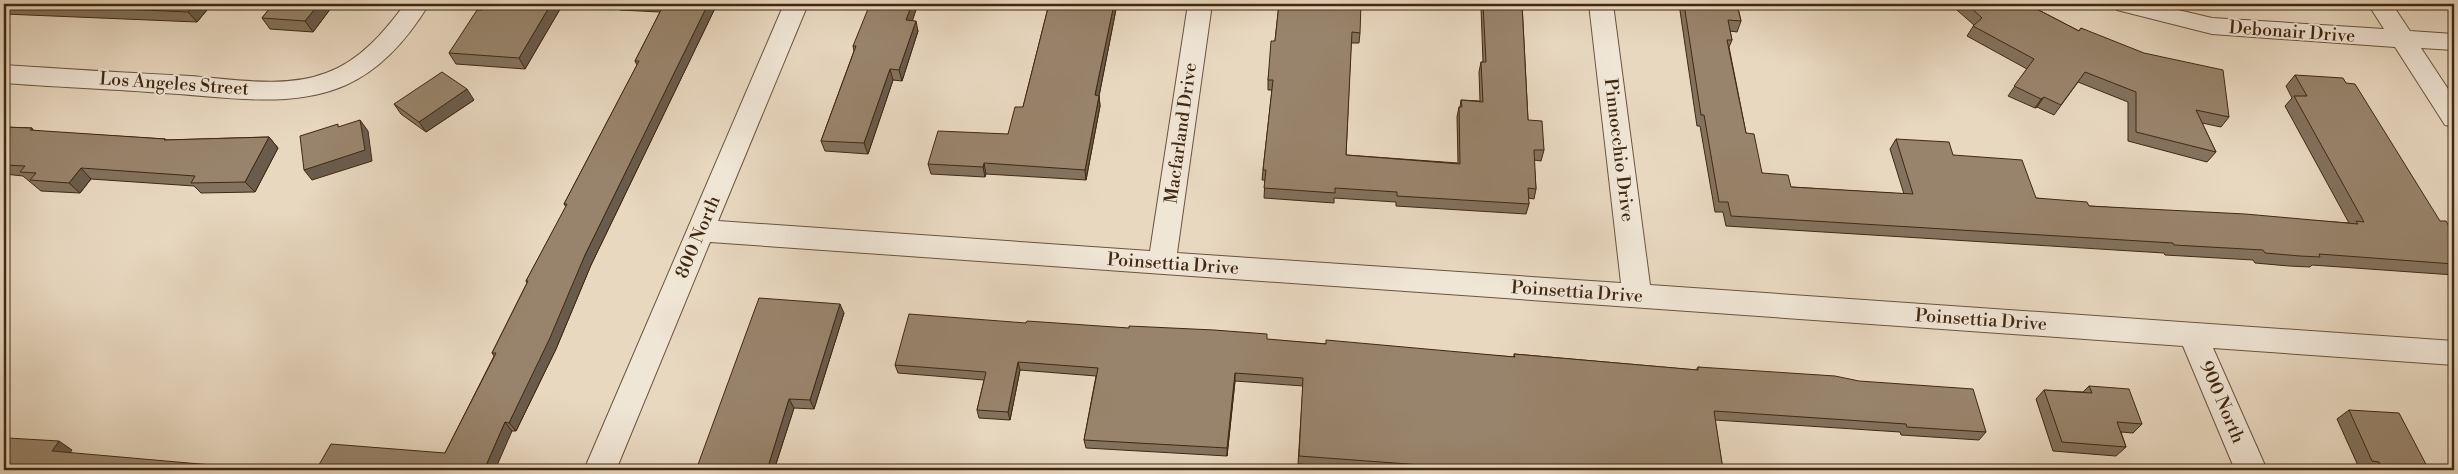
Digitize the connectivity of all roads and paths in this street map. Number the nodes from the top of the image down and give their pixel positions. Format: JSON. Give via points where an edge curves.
{"nodes":[{"id":1,"x":417,"y":4,"type":"edge"},
{"id":2,"x":796,"y":4,"type":"edge"},
{"id":3,"x":1200,"y":4,"type":"edge"},
{"id":4,"x":1601,"y":4,"type":"edge"},
{"id":5,"x":2125,"y":4,"type":"edge"},
{"id":6,"x":2380,"y":4,"type":"edge"},
{"id":7,"x":2403,"y":39,"type":"junction"},
{"id":8,"x":2454,"y":42,"type":"edge"},
{"id":9,"x":4,"y":74,"type":"edge"},
{"id":10,"x":2454,"y":118,"type":"edge"},
{"id":11,"x":700,"y":231,"type":"junction"},
{"id":12,"x":1162,"y":263,"type":"junction"},
{"id":13,"x":1637,"y":296,"type":"junction"},
{"id":14,"x":2193,"y":335,"type":"junction"},
{"id":15,"x":2454,"y":353,"type":"edge"},
{"id":16,"x":600,"y":470,"type":"edge"},
{"id":17,"x":2251,"y":470,"type":"edge"}],
"edges":[{"from":1,"to":9,"type":"street","name":"Los Angeles Street","via":[[390,41],[361,66],[343,76],[304,88],[285,90]]},
{"from":2,"to":11,"type":"street","name":"800 North"},
{"from":3,"to":12,"type":"street","name":"Macfarland Drive"},
{"from":4,"to":13,"type":"street","name":"Pinnocchio Drive"},
{"from":5,"to":7,"type":"street","name":"Debonair Drive","via":[[2212,26]]},
{"from":6,"to":7,"type":"street"},
{"from":7,"to":8,"type":"street","name":"Debonair Drive"},
{"from":7,"to":10,"type":"street"},
{"from":11,"to":12,"type":"street","name":"Poinsettia Drive"},
{"from":11,"to":16,"type":"street","name":"800 North"},
{"from":12,"to":13,"type":"street","name":"Poinsettia Drive"},
{"from":13,"to":14,"type":"street","name":"Poinsettia Drive"},
{"from":14,"to":15,"type":"street","name":"Poinsettia Drive"},
{"from":14,"to":17,"type":"street","name":"900 North"}]}
